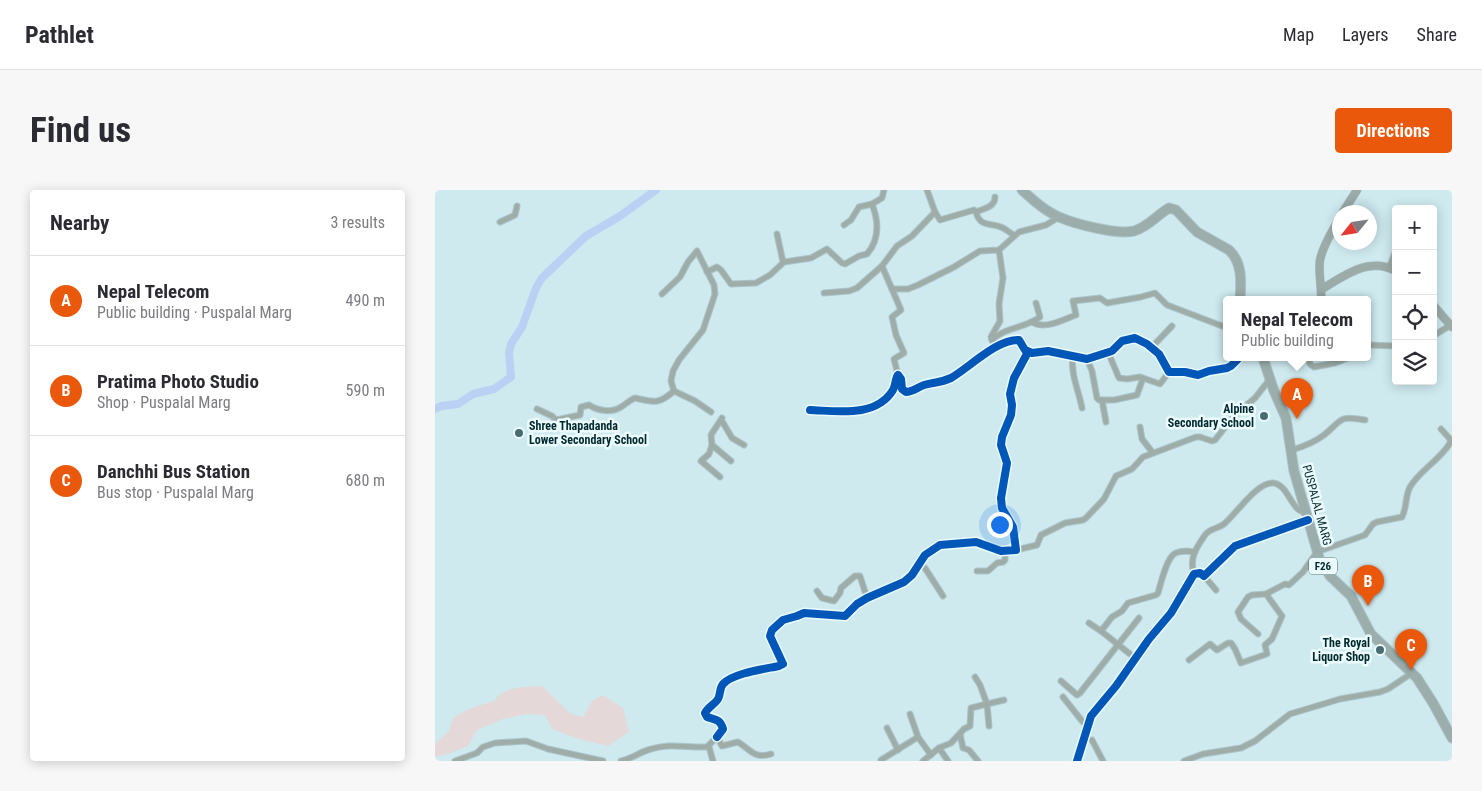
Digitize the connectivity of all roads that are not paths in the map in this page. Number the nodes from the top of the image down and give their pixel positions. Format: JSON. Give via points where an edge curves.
{"nodes":[{"id":1,"x":884,"y":190,"type":"edge"},
{"id":2,"x":927,"y":190,"type":"edge"},
{"id":3,"x":1022,"y":190,"type":"edge"},
{"id":4,"x":1357,"y":190,"type":"edge"},
{"id":5,"x":995,"y":196,"type":"dead end"},
{"id":6,"x":871,"y":204,"type":"junction"},
{"id":7,"x":1347,"y":205,"type":"edge"},
{"id":8,"x":517,"y":206,"type":"dead end"},
{"id":9,"x":935,"y":212,"type":"junction"},
{"id":10,"x":976,"y":212,"type":"junction"},
{"id":11,"x":1059,"y":217,"type":"junction"},
{"id":12,"x":500,"y":222,"type":"dead end"},
{"id":13,"x":844,"y":225,"type":"dead end"},
{"id":14,"x":1332,"y":232,"type":"edge"},
{"id":15,"x":777,"y":234,"type":"dead end"},
{"id":16,"x":1014,"y":235,"type":"junction"},
{"id":17,"x":999,"y":250,"type":"junction"},
{"id":18,"x":783,"y":262,"type":"junction"},
{"id":19,"x":882,"y":266,"type":"junction"},
{"id":20,"x":1392,"y":269,"type":"edge"},
{"id":21,"x":707,"y":272,"type":"junction"},
{"id":22,"x":892,"y":289,"type":"junction"},
{"id":23,"x":1322,"y":289,"type":"junction"},
{"id":24,"x":824,"y":293,"type":"dead end"},
{"id":25,"x":663,"y":294,"type":"dead end"},
{"id":26,"x":1240,"y":296,"type":"edge"},
{"id":27,"x":1321,"y":296,"type":"edge"},
{"id":28,"x":1036,"y":303,"type":"dead end"},
{"id":29,"x":1437,"y":310,"type":"edge"},
{"id":30,"x":1032,"y":322,"type":"junction"},
{"id":31,"x":1171,"y":326,"type":"dead end"},
{"id":32,"x":1223,"y":326,"type":"edge"},
{"id":33,"x":1451,"y":326,"type":"edge"},
{"id":34,"x":1437,"y":334,"type":"edge"},
{"id":35,"x":992,"y":340,"type":"junction"},
{"id":36,"x":1371,"y":345,"type":"edge"},
{"id":37,"x":1392,"y":346,"type":"edge"},
{"id":38,"x":995,"y":348,"type":"junction"},
{"id":39,"x":1151,"y":348,"type":"junction"},
{"id":40,"x":1028,"y":352,"type":"junction"},
{"id":41,"x":1108,"y":352,"type":"junction"},
{"id":42,"x":1073,"y":355,"type":"junction"},
{"id":43,"x":1087,"y":359,"type":"junction"},
{"id":44,"x":1236,"y":361,"type":"edge"},
{"id":45,"x":1264,"y":361,"type":"edge"},
{"id":46,"x":1309,"y":361,"type":"edge"},
{"id":47,"x":1340,"y":361,"type":"edge"},
{"id":48,"x":1169,"y":372,"type":"junction"},
{"id":49,"x":898,"y":375,"type":"junction"},
{"id":50,"x":1143,"y":378,"type":"junction"},
{"id":51,"x":1270,"y":379,"type":"junction"},
{"id":52,"x":674,"y":391,"type":"junction"},
{"id":53,"x":1102,"y":400,"type":"junction"},
{"id":54,"x":1082,"y":408,"type":"dead end"},
{"id":55,"x":537,"y":409,"type":"dead end"},
{"id":56,"x":810,"y":410,"type":"dead end"},
{"id":57,"x":711,"y":412,"type":"dead end"},
{"id":58,"x":1365,"y":420,"type":"dead end"},
{"id":59,"x":1106,"y":422,"type":"dead end"},
{"id":60,"x":1140,"y":427,"type":"dead end"},
{"id":61,"x":1441,"y":429,"type":"dead end"},
{"id":62,"x":1451,"y":440,"type":"edge"},
{"id":63,"x":711,"y":445,"type":"junction"},
{"id":64,"x":745,"y":446,"type":"dead end"},
{"id":65,"x":1292,"y":450,"type":"junction"},
{"id":66,"x":1153,"y":453,"type":"junction"},
{"id":67,"x":731,"y":461,"type":"dead end"},
{"id":68,"x":720,"y":477,"type":"dead end"},
{"id":69,"x":1307,"y":515,"type":"junction"},
{"id":70,"x":1016,"y":550,"type":"junction"},
{"id":71,"x":1005,"y":551,"type":"junction"},
{"id":72,"x":1195,"y":552,"type":"junction"},
{"id":73,"x":1317,"y":552,"type":"junction"},
{"id":74,"x":919,"y":564,"type":"junction"},
{"id":75,"x":977,"y":572,"type":"dead end"},
{"id":76,"x":1194,"y":574,"type":"junction"},
{"id":77,"x":1205,"y":576,"type":"junction"},
{"id":78,"x":817,"y":590,"type":"dead end"},
{"id":79,"x":1216,"y":590,"type":"dead end"},
{"id":80,"x":1266,"y":594,"type":"junction"},
{"id":81,"x":943,"y":596,"type":"dead end"},
{"id":82,"x":867,"y":598,"type":"junction"},
{"id":83,"x":1139,"y":618,"type":"dead end"},
{"id":84,"x":1089,"y":623,"type":"dead end"},
{"id":85,"x":1101,"y":631,"type":"junction"},
{"id":86,"x":1258,"y":634,"type":"dead end"},
{"id":87,"x":1117,"y":644,"type":"junction"},
{"id":88,"x":1135,"y":658,"type":"junction"},
{"id":89,"x":1189,"y":660,"type":"dead end"},
{"id":90,"x":1412,"y":672,"type":"junction"},
{"id":91,"x":975,"y":677,"type":"dead end"},
{"id":92,"x":1061,"y":681,"type":"dead end"},
{"id":93,"x":1063,"y":697,"type":"dead end"},
{"id":94,"x":1003,"y":700,"type":"dead end"},
{"id":95,"x":987,"y":704,"type":"junction"},
{"id":96,"x":910,"y":714,"type":"dead end"},
{"id":97,"x":1087,"y":725,"type":"junction"},
{"id":98,"x":989,"y":726,"type":"dead end"},
{"id":99,"x":887,"y":728,"type":"dead end"},
{"id":100,"x":960,"y":734,"type":"junction"},
{"id":101,"x":918,"y":737,"type":"junction"},
{"id":102,"x":717,"y":738,"type":"junction"},
{"id":103,"x":1452,"y":738,"type":"edge"},
{"id":104,"x":1092,"y":740,"type":"dead end"},
{"id":105,"x":709,"y":747,"type":"junction"},
{"id":106,"x":939,"y":748,"type":"junction"},
{"id":107,"x":898,"y":750,"type":"junction"},
{"id":108,"x":771,"y":754,"type":"dead end"},
{"id":109,"x":931,"y":755,"type":"junction"},
{"id":110,"x":881,"y":760,"type":"edge"},
{"id":111,"x":455,"y":761,"type":"edge"},
{"id":112,"x":603,"y":761,"type":"edge"},
{"id":113,"x":621,"y":761,"type":"edge"},
{"id":114,"x":713,"y":761,"type":"edge"},
{"id":115,"x":923,"y":761,"type":"edge"},
{"id":116,"x":949,"y":761,"type":"edge"},
{"id":117,"x":978,"y":761,"type":"edge"},
{"id":118,"x":1077,"y":761,"type":"edge"},
{"id":119,"x":1103,"y":761,"type":"edge"},
{"id":120,"x":1184,"y":761,"type":"edge"}],
"edges":[{"from":1,"to":6,"type":"street","via":[[882,198]]},
{"from":2,"to":9,"type":"street"},
{"from":3,"to":11,"type":"main road"},
{"from":4,"to":7,"type":"street"},
{"from":5,"to":10,"type":"street","via":[[994,204]]},
{"from":6,"to":13,"type":"street","via":[[859,207]]},
{"from":6,"to":18,"type":"street","via":[[877,217],[877,239],[867,254],[843,265],[827,249],[811,258]]},
{"from":8,"to":12,"type":"street","via":[[515,215]]},
{"from":9,"to":10,"type":"street","via":[[940,220]]},
{"from":9,"to":19,"type":"street","via":[[912,236],[897,246]]},
{"from":10,"to":16,"type":"street","via":[[979,221],[1003,227]]},
{"from":11,"to":16,"type":"street","via":[[1046,225]]},
{"from":11,"to":26,"type":"main road","via":[[1107,230],[1128,232],[1142,228],[1173,208],[1197,232],[1233,253],[1240,271]]},
{"from":14,"to":23,"type":"street","via":[[1321,256]]},
{"from":15,"to":18,"type":"street"},
{"from":16,"to":17,"type":"street"},
{"from":17,"to":22,"type":"street","via":[[982,250],[908,290]]},
{"from":17,"to":35,"type":"street","via":[[1003,278],[1000,314]]},
{"from":18,"to":21,"type":"street","via":[[766,278],[752,284],[731,284],[717,267]]},
{"from":19,"to":22,"type":"street"},
{"from":19,"to":24,"type":"street","via":[[857,288]]},
{"from":20,"to":23,"type":"street","via":[[1359,267]]},
{"from":21,"to":25,"type":"street","via":[[697,251],[680,278]]},
{"from":21,"to":52,"type":"street","via":[[714,285],[714,299],[703,330],[673,371]]},
{"from":22,"to":49,"type":"street","via":[[901,310],[892,317],[895,334],[904,352],[894,359]]},
{"from":23,"to":27,"type":"street"},
{"from":28,"to":30,"type":"street","via":[[1040,317]]},
{"from":29,"to":33,"type":"street"},
{"from":30,"to":32,"type":"street","via":[[1046,326],[1076,315],[1073,301],[1100,298],[1107,303],[1155,292],[1173,308]]},
{"from":30,"to":35,"type":"street","via":[[999,334]]},
{"from":31,"to":39,"type":"street"},
{"from":33,"to":34,"type":"street"},
{"from":35,"to":38,"type":"street"},
{"from":36,"to":37,"type":"street"},
{"from":38,"to":40,"type":"street","via":[[1003,342],[1019,340]]},
{"from":38,"to":49,"type":"street","via":[[949,378],[910,392],[902,388]]},
{"from":39,"to":41,"type":"street","via":[[1131,338]]},
{"from":39,"to":48,"type":"street","via":[[1159,354]]},
{"from":40,"to":42,"type":"street"},
{"from":40,"to":70,"type":"street","via":[[1010,394],[1011,415],[1001,445],[1007,463],[1002,508],[1013,527]]},
{"from":41,"to":43,"type":"street"},
{"from":41,"to":50,"type":"street","via":[[1119,378]]},
{"from":42,"to":43,"type":"street"},
{"from":42,"to":54,"type":"street","via":[[1075,382]]},
{"from":43,"to":53,"type":"street","via":[[1097,398]]},
{"from":44,"to":48,"type":"street","via":[[1231,366],[1198,375]]},
{"from":45,"to":51,"type":"main road","name":"PUSPALAL MARG","number":"F26"},
{"from":46,"to":47,"type":"street","via":[[1314,367]]},
{"from":48,"to":50,"type":"street","via":[[1160,384]]},
{"from":49,"to":56,"type":"street","via":[[889,395],[867,410]]},
{"from":50,"to":53,"type":"street","via":[[1137,395]]},
{"from":51,"to":65,"type":"main road","name":"PUSPALAL MARG","number":"F26","via":[[1286,418]]},
{"from":51,"to":66,"type":"street","via":[[1215,440],[1198,437]]},
{"from":52,"to":55,"type":"street","via":[[661,401],[635,398],[612,410],[581,406],[581,414],[560,420]]},
{"from":52,"to":57,"type":"street"},
{"from":53,"to":59,"type":"street"},
{"from":58,"to":65,"type":"street","via":[[1340,420],[1322,437]]},
{"from":60,"to":66,"type":"street","via":[[1142,439]]},
{"from":61,"to":62,"type":"street"},
{"from":62,"to":73,"type":"street","via":[[1411,486],[1401,517],[1377,522],[1365,535]]},
{"from":63,"to":64,"type":"street","via":[[711,435],[722,420],[729,435]]},
{"from":63,"to":67,"type":"street"},
{"from":63,"to":68,"type":"street","via":[[709,454],[701,461]]},
{"from":65,"to":69,"type":"main road","name":"PUSPALAL MARG","number":"F26","via":[[1294,471]]},
{"from":66,"to":70,"type":"street","via":[[1143,457],[1132,470],[1116,476],[1104,500],[1083,520],[1065,523],[1041,535],[1037,545]]},
{"from":69,"to":72,"type":"street","via":[[1298,510],[1279,485],[1262,486],[1226,523],[1207,533]]},
{"from":69,"to":73,"type":"main road","name":"PUSPALAL MARG","number":"F26"},
{"from":69,"to":77,"type":"street","via":[[1235,546]]},
{"from":70,"to":71,"type":"street"},
{"from":71,"to":74,"type":"street","via":[[976,542],[945,544],[930,551]]},
{"from":71,"to":75,"type":"street","via":[[1003,562],[988,571]]},
{"from":72,"to":76,"type":"street","via":[[1191,564]]},
{"from":72,"to":85,"type":"street","via":[[1175,554],[1169,560],[1156,595],[1129,603]]},
{"from":73,"to":80,"type":"street","via":[[1289,585]]},
{"from":73,"to":90,"type":"main road","name":"PUSPALAL MARG","number":"F26","via":[[1326,570],[1351,596],[1371,634]]},
{"from":74,"to":81,"type":"street"},
{"from":74,"to":82,"type":"street","via":[[904,582]]},
{"from":76,"to":77,"type":"street"},
{"from":76,"to":88,"type":"street","via":[[1171,613]]},
{"from":77,"to":79,"type":"street"},
{"from":78,"to":82,"type":"street","via":[[822,598],[834,601],[841,588],[855,576],[860,576]]},
{"from":80,"to":86,"type":"street","via":[[1248,597],[1238,612]]},
{"from":80,"to":89,"type":"street","via":[[1282,616],[1272,639],[1265,646],[1267,654],[1241,663],[1231,643],[1217,650],[1210,644]]},
{"from":82,"to":102,"type":"street","via":[[845,616],[808,612],[780,622],[770,636],[783,664],[750,672],[727,681],[720,688],[718,699],[705,713],[721,723],[723,729]]},
{"from":83,"to":87,"type":"street"},
{"from":84,"to":85,"type":"street"},
{"from":85,"to":87,"type":"street"},
{"from":87,"to":88,"type":"street"},
{"from":87,"to":92,"type":"street","via":[[1080,694],[1077,695]]},
{"from":88,"to":97,"type":"street"},
{"from":90,"to":103,"type":"main road","name":"PUSPALAL MARG","number":"F26"},
{"from":90,"to":120,"type":"street","via":[[1380,692],[1340,699],[1290,714],[1241,748],[1203,754]]},
{"from":91,"to":95,"type":"street"},
{"from":93,"to":97,"type":"street"},
{"from":94,"to":95,"type":"street"},
{"from":95,"to":98,"type":"street"},
{"from":95,"to":100,"type":"street","via":[[971,708],[970,726]]},
{"from":96,"to":101,"type":"street"},
{"from":97,"to":118,"type":"street"},
{"from":99,"to":107,"type":"street"},
{"from":100,"to":106,"type":"street"},
{"from":100,"to":117,"type":"street","via":[[963,748]]},
{"from":101,"to":107,"type":"street"},
{"from":101,"to":109,"type":"street"},
{"from":102,"to":105,"type":"street"},
{"from":102,"to":108,"type":"street","via":[[722,746],[738,742],[754,754]]},
{"from":104,"to":119,"type":"street"},
{"from":105,"to":113,"type":"street","via":[[666,746]]},
{"from":105,"to":114,"type":"street"},
{"from":106,"to":109,"type":"street"},
{"from":106,"to":116,"type":"street"},
{"from":107,"to":110,"type":"street"},
{"from":109,"to":115,"type":"street"},
{"from":111,"to":112,"type":"street","via":[[477,753],[483,747],[526,741]]}]}
